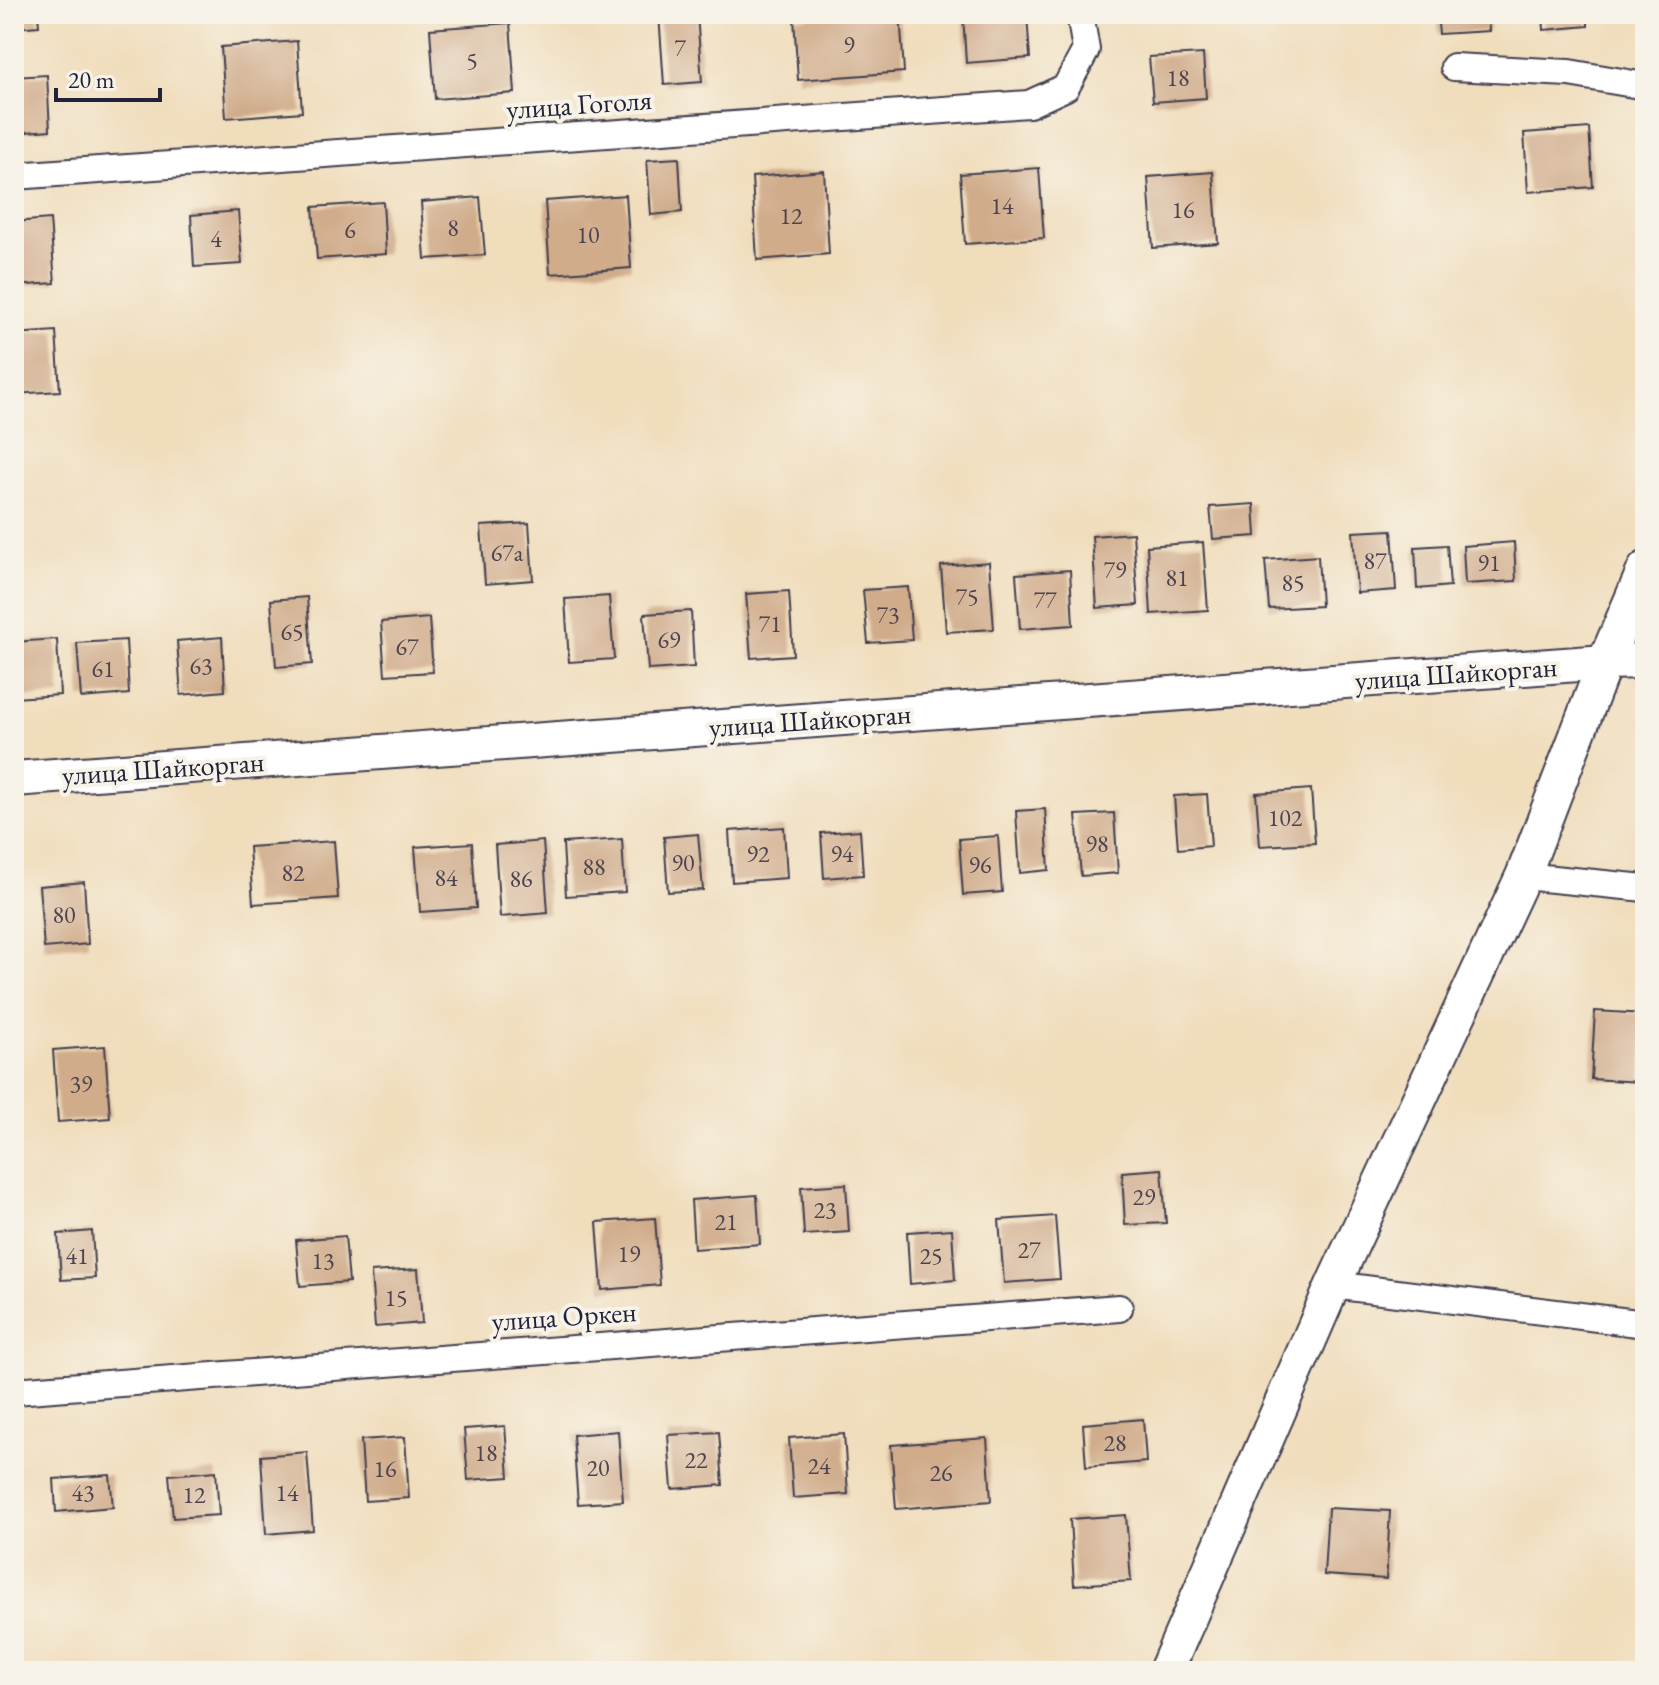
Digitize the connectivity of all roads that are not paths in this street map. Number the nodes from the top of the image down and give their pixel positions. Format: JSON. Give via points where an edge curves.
{"nodes":[{"id":1,"x":1080,"y":14,"type":"edge"},
{"id":2,"x":1454,"y":67,"type":"dead end"},
{"id":3,"x":1645,"y":86,"type":"edge"},
{"id":4,"x":14,"y":176,"type":"edge"},
{"id":5,"x":1645,"y":569,"type":"edge"},
{"id":6,"x":1645,"y":661,"type":"edge"},
{"id":7,"x":1605,"y":662,"type":"junction"},
{"id":8,"x":14,"y":779,"type":"edge"},
{"id":9,"x":1523,"y":876,"type":"junction"},
{"id":10,"x":1645,"y":888,"type":"edge"},
{"id":11,"x":1333,"y":1285,"type":"junction"},
{"id":12,"x":1119,"y":1308,"type":"dead end"},
{"id":13,"x":1645,"y":1324,"type":"edge"},
{"id":14,"x":14,"y":1391,"type":"edge"},
{"id":15,"x":1166,"y":1671,"type":"edge"}],
"edges":[{"from":1,"to":4,"type":"street","name":"улица Гоголя","via":[[1086,50],[1066,87],[1029,104]]},
{"from":2,"to":3,"type":"street","via":[[1569,73]]},
{"from":5,"to":7,"type":"street"},
{"from":6,"to":7,"type":"street","name":"улица Шайкорган"},
{"from":7,"to":8,"type":"street","name":"улица Шайкорган"},
{"from":7,"to":9,"type":"street"},
{"from":9,"to":10,"type":"street"},
{"from":9,"to":11,"type":"street"},
{"from":11,"to":13,"type":"street"},
{"from":11,"to":15,"type":"street"},
{"from":12,"to":14,"type":"street","name":"улица Оркен"}]}
